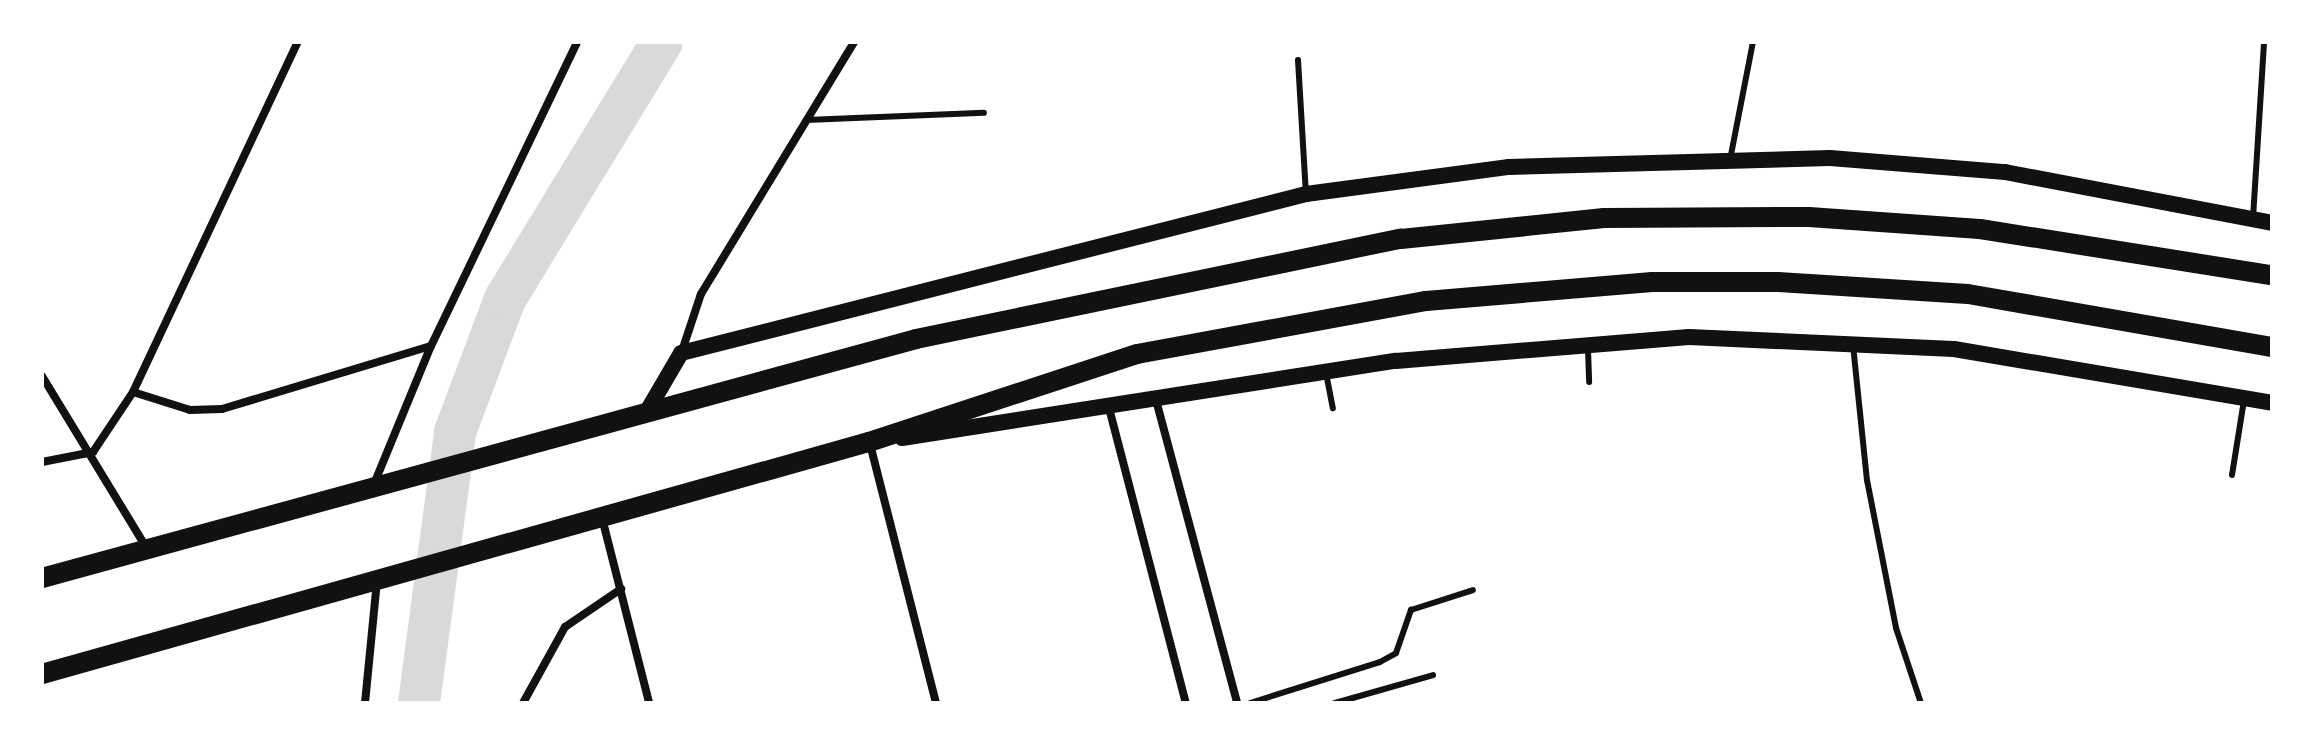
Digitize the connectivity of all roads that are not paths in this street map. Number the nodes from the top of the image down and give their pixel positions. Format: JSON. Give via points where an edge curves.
{"nodes":[{"id":1,"x":298,"y":42,"type":"edge"},
{"id":2,"x":577,"y":42,"type":"edge"},
{"id":3,"x":854,"y":42,"type":"edge"},
{"id":4,"x":1753,"y":42,"type":"edge"},
{"id":5,"x":2264,"y":42,"type":"edge"},
{"id":6,"x":1298,"y":60,"type":"dead end"},
{"id":7,"x":984,"y":113,"type":"dead end"},
{"id":8,"x":806,"y":120,"type":"junction"},
{"id":9,"x":1730,"y":160,"type":"junction"},
{"id":10,"x":1306,"y":194,"type":"junction"},
{"id":11,"x":2253,"y":218,"type":"junction"},
{"id":12,"x":2272,"y":223,"type":"edge"},
{"id":13,"x":2272,"y":275,"type":"edge"},
{"id":14,"x":1587,"y":341,"type":"junction"},
{"id":15,"x":1853,"y":341,"type":"junction"},
{"id":16,"x":431,"y":346,"type":"junction"},
{"id":17,"x":2272,"y":347,"type":"edge"},
{"id":18,"x":681,"y":353,"type":"junction"},
{"id":19,"x":1326,"y":373,"type":"junction"},
{"id":20,"x":42,"y":376,"type":"edge"},
{"id":21,"x":1589,"y":382,"type":"dead end"},
{"id":22,"x":133,"y":392,"type":"junction"},
{"id":23,"x":2245,"y":397,"type":"junction"},
{"id":24,"x":1156,"y":400,"type":"junction"},
{"id":25,"x":2272,"y":403,"type":"edge"},
{"id":26,"x":1109,"y":408,"type":"junction"},
{"id":27,"x":1333,"y":408,"type":"dead end"},
{"id":28,"x":646,"y":413,"type":"junction"},
{"id":29,"x":869,"y":442,"type":"junction"},
{"id":30,"x":93,"y":452,"type":"junction"},
{"id":31,"x":42,"y":462,"type":"edge"},
{"id":32,"x":2232,"y":475,"type":"dead end"},
{"id":33,"x":371,"y":492,"type":"junction"},
{"id":34,"x":602,"y":516,"type":"junction"},
{"id":35,"x":149,"y":553,"type":"junction"},
{"id":36,"x":42,"y":578,"type":"edge"},
{"id":37,"x":377,"y":580,"type":"junction"},
{"id":38,"x":621,"y":589,"type":"junction"},
{"id":39,"x":1473,"y":590,"type":"dead end"},
{"id":40,"x":42,"y":674,"type":"edge"},
{"id":41,"x":1433,"y":675,"type":"dead end"},
{"id":42,"x":365,"y":703,"type":"edge"},
{"id":43,"x":523,"y":703,"type":"edge"},
{"id":44,"x":649,"y":703,"type":"edge"},
{"id":45,"x":936,"y":703,"type":"edge"},
{"id":46,"x":1186,"y":703,"type":"edge"},
{"id":47,"x":1237,"y":703,"type":"edge"},
{"id":48,"x":1250,"y":703,"type":"edge"},
{"id":49,"x":1335,"y":703,"type":"edge"},
{"id":50,"x":1921,"y":703,"type":"edge"}],
"edges":[{"from":1,"to":22,"type":"street"},
{"from":2,"to":16,"type":"street"},
{"from":3,"to":8,"type":"street"},
{"from":4,"to":9,"type":"lane"},
{"from":5,"to":11,"type":"lane"},
{"from":6,"to":10,"type":"lane"},
{"from":7,"to":8,"type":"lane"},
{"from":8,"to":18,"type":"street","via":[[701,294]]},
{"from":9,"to":10,"type":"main road","via":[[1509,167]]},
{"from":9,"to":11,"type":"main road","via":[[1830,158],[2005,172]]},
{"from":10,"to":18,"type":"main road"},
{"from":11,"to":12,"type":"main road"},
{"from":13,"to":28,"type":"main road","via":[[1892,221],[1632,218],[1504,226],[1180,280],[916,339]]},
{"from":14,"to":15,"type":"main road"},
{"from":14,"to":19,"type":"main road"},
{"from":14,"to":21,"type":"lane"},
{"from":15,"to":23,"type":"main road","via":[[2045,361]]},
{"from":15,"to":50,"type":"lane","via":[[1867,480],[1896,628]]},
{"from":16,"to":22,"type":"street","via":[[222,409],[190,410]]},
{"from":16,"to":33,"type":"street"},
{"from":17,"to":29,"type":"main road","via":[[2198,329],[1968,294],[1652,282],[1536,289],[1294,321],[1137,354]]},
{"from":18,"to":28,"type":"main road"},
{"from":19,"to":24,"type":"main road"},
{"from":19,"to":27,"type":"lane"},
{"from":20,"to":30,"type":"street"},
{"from":22,"to":30,"type":"street"},
{"from":23,"to":25,"type":"main road"},
{"from":23,"to":32,"type":"lane"},
{"from":24,"to":26,"type":"main road"},
{"from":24,"to":47,"type":"street"},
{"from":26,"to":29,"type":"main road"},
{"from":26,"to":46,"type":"street"},
{"from":28,"to":33,"type":"main road"},
{"from":29,"to":34,"type":"main road"},
{"from":29,"to":45,"type":"street"},
{"from":30,"to":31,"type":"street"},
{"from":30,"to":35,"type":"street"},
{"from":33,"to":35,"type":"main road"},
{"from":34,"to":37,"type":"main road"},
{"from":34,"to":38,"type":"street"},
{"from":35,"to":36,"type":"main road"},
{"from":37,"to":40,"type":"main road"},
{"from":37,"to":42,"type":"street"},
{"from":38,"to":43,"type":"street","via":[[565,627]]},
{"from":38,"to":44,"type":"street"},
{"from":39,"to":48,"type":"lane","via":[[1411,610],[1396,653],[1380,662]]},
{"from":41,"to":49,"type":"lane"}]}
